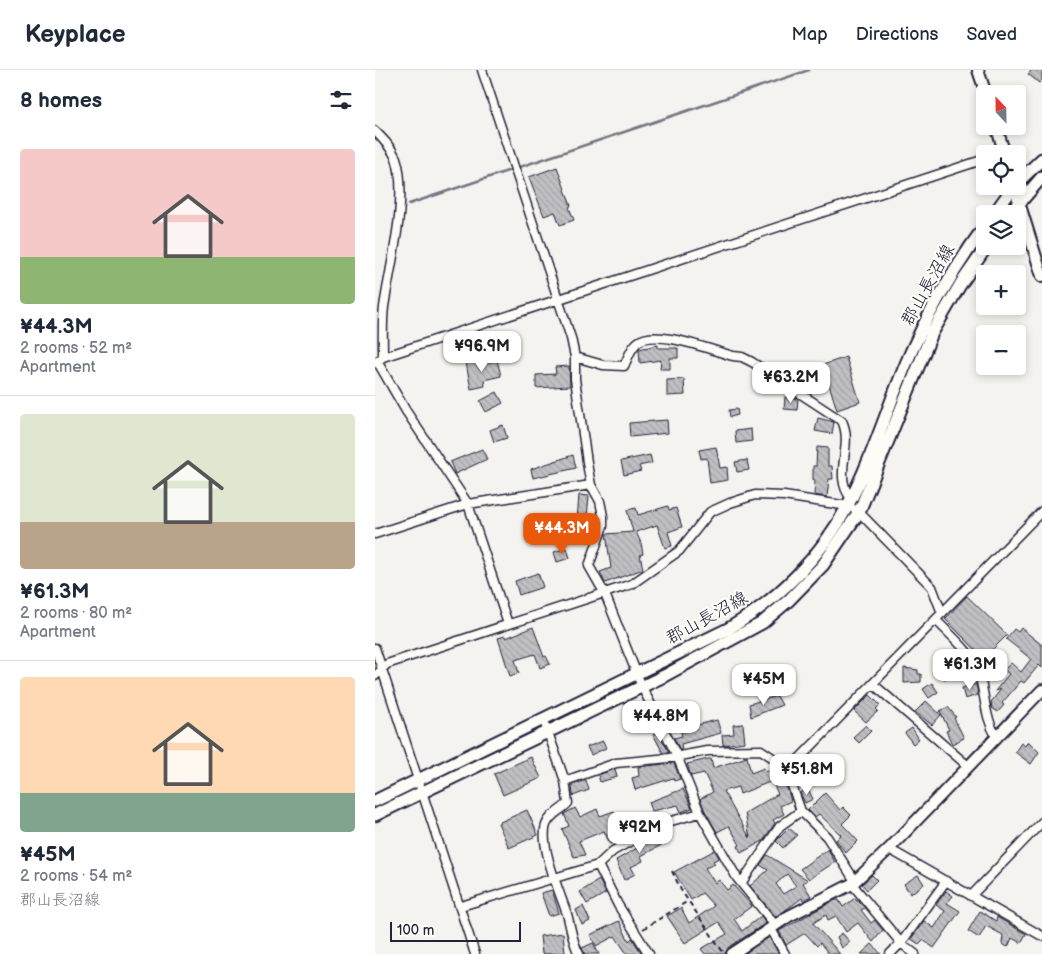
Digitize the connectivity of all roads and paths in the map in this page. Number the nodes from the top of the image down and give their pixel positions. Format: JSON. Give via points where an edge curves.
{"nodes":[{"id":1,"x":482,"y":70,"type":"edge"},
{"id":2,"x":978,"y":70,"type":"edge"},
{"id":3,"x":983,"y":85,"type":"edge"},
{"id":4,"x":375,"y":131,"type":"edge"},
{"id":5,"x":1042,"y":159,"type":"edge"},
{"id":6,"x":976,"y":161,"type":"edge"},
{"id":7,"x":1026,"y":174,"type":"edge"},
{"id":8,"x":1042,"y":177,"type":"edge"},
{"id":9,"x":1017,"y":195,"type":"edge"},
{"id":10,"x":1019,"y":201,"type":"junction"},
{"id":11,"x":1016,"y":205,"type":"edge"},
{"id":12,"x":976,"y":238,"type":"edge"},
{"id":13,"x":981,"y":255,"type":"edge"},
{"id":14,"x":1042,"y":276,"type":"edge"},
{"id":15,"x":557,"y":298,"type":"junction"},
{"id":16,"x":575,"y":357,"type":"junction"},
{"id":17,"x":379,"y":360,"type":"edge"},
{"id":18,"x":591,"y":485,"type":"junction"},
{"id":19,"x":850,"y":502,"type":"junction"},
{"id":20,"x":468,"y":504,"type":"junction"},
{"id":21,"x":1042,"y":511,"type":"edge"},
{"id":22,"x":859,"y":512,"type":"junction"},
{"id":23,"x":375,"y":534,"type":"edge"},
{"id":24,"x":605,"y":594,"type":"junction"},
{"id":25,"x":943,"y":613,"type":"junction"},
{"id":26,"x":936,"y":620,"type":"junction"},
{"id":27,"x":508,"y":624,"type":"junction"},
{"id":28,"x":375,"y":648,"type":"edge"},
{"id":29,"x":381,"y":668,"type":"junction"},
{"id":30,"x":637,"y":674,"type":"junction"},
{"id":31,"x":375,"y":676,"type":"edge"},
{"id":32,"x":873,"y":684,"type":"junction"},
{"id":33,"x":642,"y":687,"type":"junction"},
{"id":34,"x":1042,"y":690,"type":"edge"},
{"id":35,"x":543,"y":718,"type":"junction"},
{"id":36,"x":547,"y":732,"type":"junction"},
{"id":37,"x":996,"y":736,"type":"junction"},
{"id":38,"x":677,"y":756,"type":"junction"},
{"id":39,"x":968,"y":766,"type":"junction"},
{"id":40,"x":788,"y":770,"type":"junction"},
{"id":41,"x":418,"y":780,"type":"junction"},
{"id":42,"x":565,"y":781,"type":"junction"},
{"id":43,"x":423,"y":792,"type":"junction"},
{"id":44,"x":375,"y":801,"type":"edge"},
{"id":45,"x":801,"y":810,"type":"junction"},
{"id":46,"x":700,"y":813,"type":"junction"},
{"id":47,"x":375,"y":815,"type":"edge"},
{"id":48,"x":1042,"y":822,"type":"edge"},
{"id":49,"x":889,"y":849,"type":"junction"},
{"id":50,"x":598,"y":865,"type":"junction"},
{"id":51,"x":672,"y":871,"type":"dead end"},
{"id":52,"x":555,"y":879,"type":"junction"},
{"id":53,"x":946,"y":881,"type":"junction"},
{"id":54,"x":742,"y":882,"type":"junction"},
{"id":55,"x":853,"y":882,"type":"junction"},
{"id":56,"x":971,"y":896,"type":"junction"},
{"id":57,"x":689,"y":900,"type":"junction"},
{"id":58,"x":461,"y":906,"type":"junction"},
{"id":59,"x":773,"y":928,"type":"junction"},
{"id":60,"x":635,"y":934,"type":"junction"},
{"id":61,"x":1042,"y":936,"type":"edge"},
{"id":62,"x":901,"y":943,"type":"junction"},
{"id":63,"x":475,"y":954,"type":"edge"},
{"id":64,"x":579,"y":954,"type":"edge"},
{"id":65,"x":649,"y":954,"type":"edge"},
{"id":66,"x":724,"y":954,"type":"edge"},
{"id":67,"x":732,"y":954,"type":"edge"},
{"id":68,"x":785,"y":954,"type":"edge"},
{"id":69,"x":890,"y":954,"type":"edge"},
{"id":70,"x":915,"y":954,"type":"edge"}],
"edges":[{"from":1,"to":15,"type":"street"},
{"from":2,"to":3,"type":"street"},
{"from":4,"to":17,"type":"street","via":[[391,148],[397,161],[399,182],[399,212]]},
{"from":5,"to":7,"type":"main road"},
{"from":6,"to":15,"type":"street"},
{"from":8,"to":10,"type":"main road"},
{"from":9,"to":10,"type":"street"},
{"from":10,"to":11,"type":"main road"},
{"from":10,"to":14,"type":"street"},
{"from":12,"to":19,"type":"main road","name":"郡山長沼線","via":[[959,260],[927,318]]},
{"from":13,"to":22,"type":"main road","name":"郡山長沼線","via":[[932,333]]},
{"from":15,"to":16,"type":"street"},
{"from":15,"to":17,"type":"street"},
{"from":16,"to":18,"type":"street","via":[[575,379]]},
{"from":16,"to":19,"type":"street","via":[[603,365],[625,366],[636,343],[661,336],[752,362],[842,421],[845,435],[843,479]]},
{"from":17,"to":20,"type":"street","via":[[406,411]]},
{"from":18,"to":20,"type":"street"},
{"from":18,"to":24,"type":"street","via":[[600,502],[603,526],[589,566]]},
{"from":19,"to":22,"type":"street"},
{"from":19,"to":24,"type":"street","via":[[755,495],[730,503],[711,512],[679,551],[632,584]]},
{"from":19,"to":30,"type":"main road","name":"郡山長沼線","via":[[803,569],[768,602],[729,629]]},
{"from":20,"to":23,"type":"street"},
{"from":20,"to":27,"type":"street"},
{"from":21,"to":25,"type":"street"},
{"from":22,"to":25,"type":"street","via":[[932,587]]},
{"from":22,"to":33,"type":"main road","name":"郡山長沼線","via":[[823,565],[761,623]]},
{"from":24,"to":27,"type":"street"},
{"from":24,"to":30,"type":"street"},
{"from":25,"to":26,"type":"street"},
{"from":26,"to":32,"type":"street"},
{"from":26,"to":37,"type":"street","via":[[975,664],[987,720]]},
{"from":27,"to":29,"type":"street"},
{"from":28,"to":29,"type":"street"},
{"from":29,"to":31,"type":"street"},
{"from":29,"to":41,"type":"street"},
{"from":30,"to":33,"type":"street"},
{"from":30,"to":35,"type":"main road","name":"郡山長沼線"},
{"from":32,"to":39,"type":"street"},
{"from":32,"to":40,"type":"street"},
{"from":33,"to":36,"type":"main road","name":"郡山長沼線"},
{"from":33,"to":38,"type":"street"},
{"from":34,"to":37,"type":"street"},
{"from":35,"to":36,"type":"street"},
{"from":35,"to":41,"type":"main road","name":"郡山長沼線"},
{"from":36,"to":42,"type":"street"},
{"from":36,"to":43,"type":"main road","name":"郡山長沼線"},
{"from":37,"to":39,"type":"street"},
{"from":38,"to":40,"type":"street","via":[[716,750],[761,750]]},
{"from":38,"to":42,"type":"street","via":[[616,763]]},
{"from":38,"to":46,"type":"street"},
{"from":39,"to":49,"type":"street"},
{"from":40,"to":45,"type":"street"},
{"from":41,"to":43,"type":"street"},
{"from":41,"to":44,"type":"main road","name":"郡山長沼線"},
{"from":42,"to":52,"type":"street","via":[[568,804],[545,826]]},
{"from":43,"to":47,"type":"main road","name":"郡山長沼線"},
{"from":43,"to":58,"type":"street"},
{"from":45,"to":54,"type":"street","via":[[780,826]]},
{"from":45,"to":55,"type":"street","via":[[827,837]]},
{"from":46,"to":50,"type":"street","via":[[664,823],[613,851]]},
{"from":46,"to":54,"type":"street","via":[[734,874]]},
{"from":48,"to":56,"type":"street"},
{"from":49,"to":53,"type":"street"},
{"from":49,"to":55,"type":"street"},
{"from":50,"to":52,"type":"street"},
{"from":50,"to":60,"type":"street"},
{"from":51,"to":57,"type":"path"},
{"from":52,"to":58,"type":"street"},
{"from":52,"to":64,"type":"street"},
{"from":53,"to":56,"type":"street"},
{"from":53,"to":62,"type":"street"},
{"from":54,"to":59,"type":"street"},
{"from":55,"to":59,"type":"street"},
{"from":55,"to":62,"type":"street"},
{"from":56,"to":61,"type":"street"},
{"from":57,"to":60,"type":"path"},
{"from":57,"to":66,"type":"path"},
{"from":58,"to":63,"type":"street"},
{"from":59,"to":67,"type":"street"},
{"from":59,"to":68,"type":"street"},
{"from":60,"to":65,"type":"street"},
{"from":62,"to":69,"type":"street"},
{"from":62,"to":70,"type":"street"}]}
